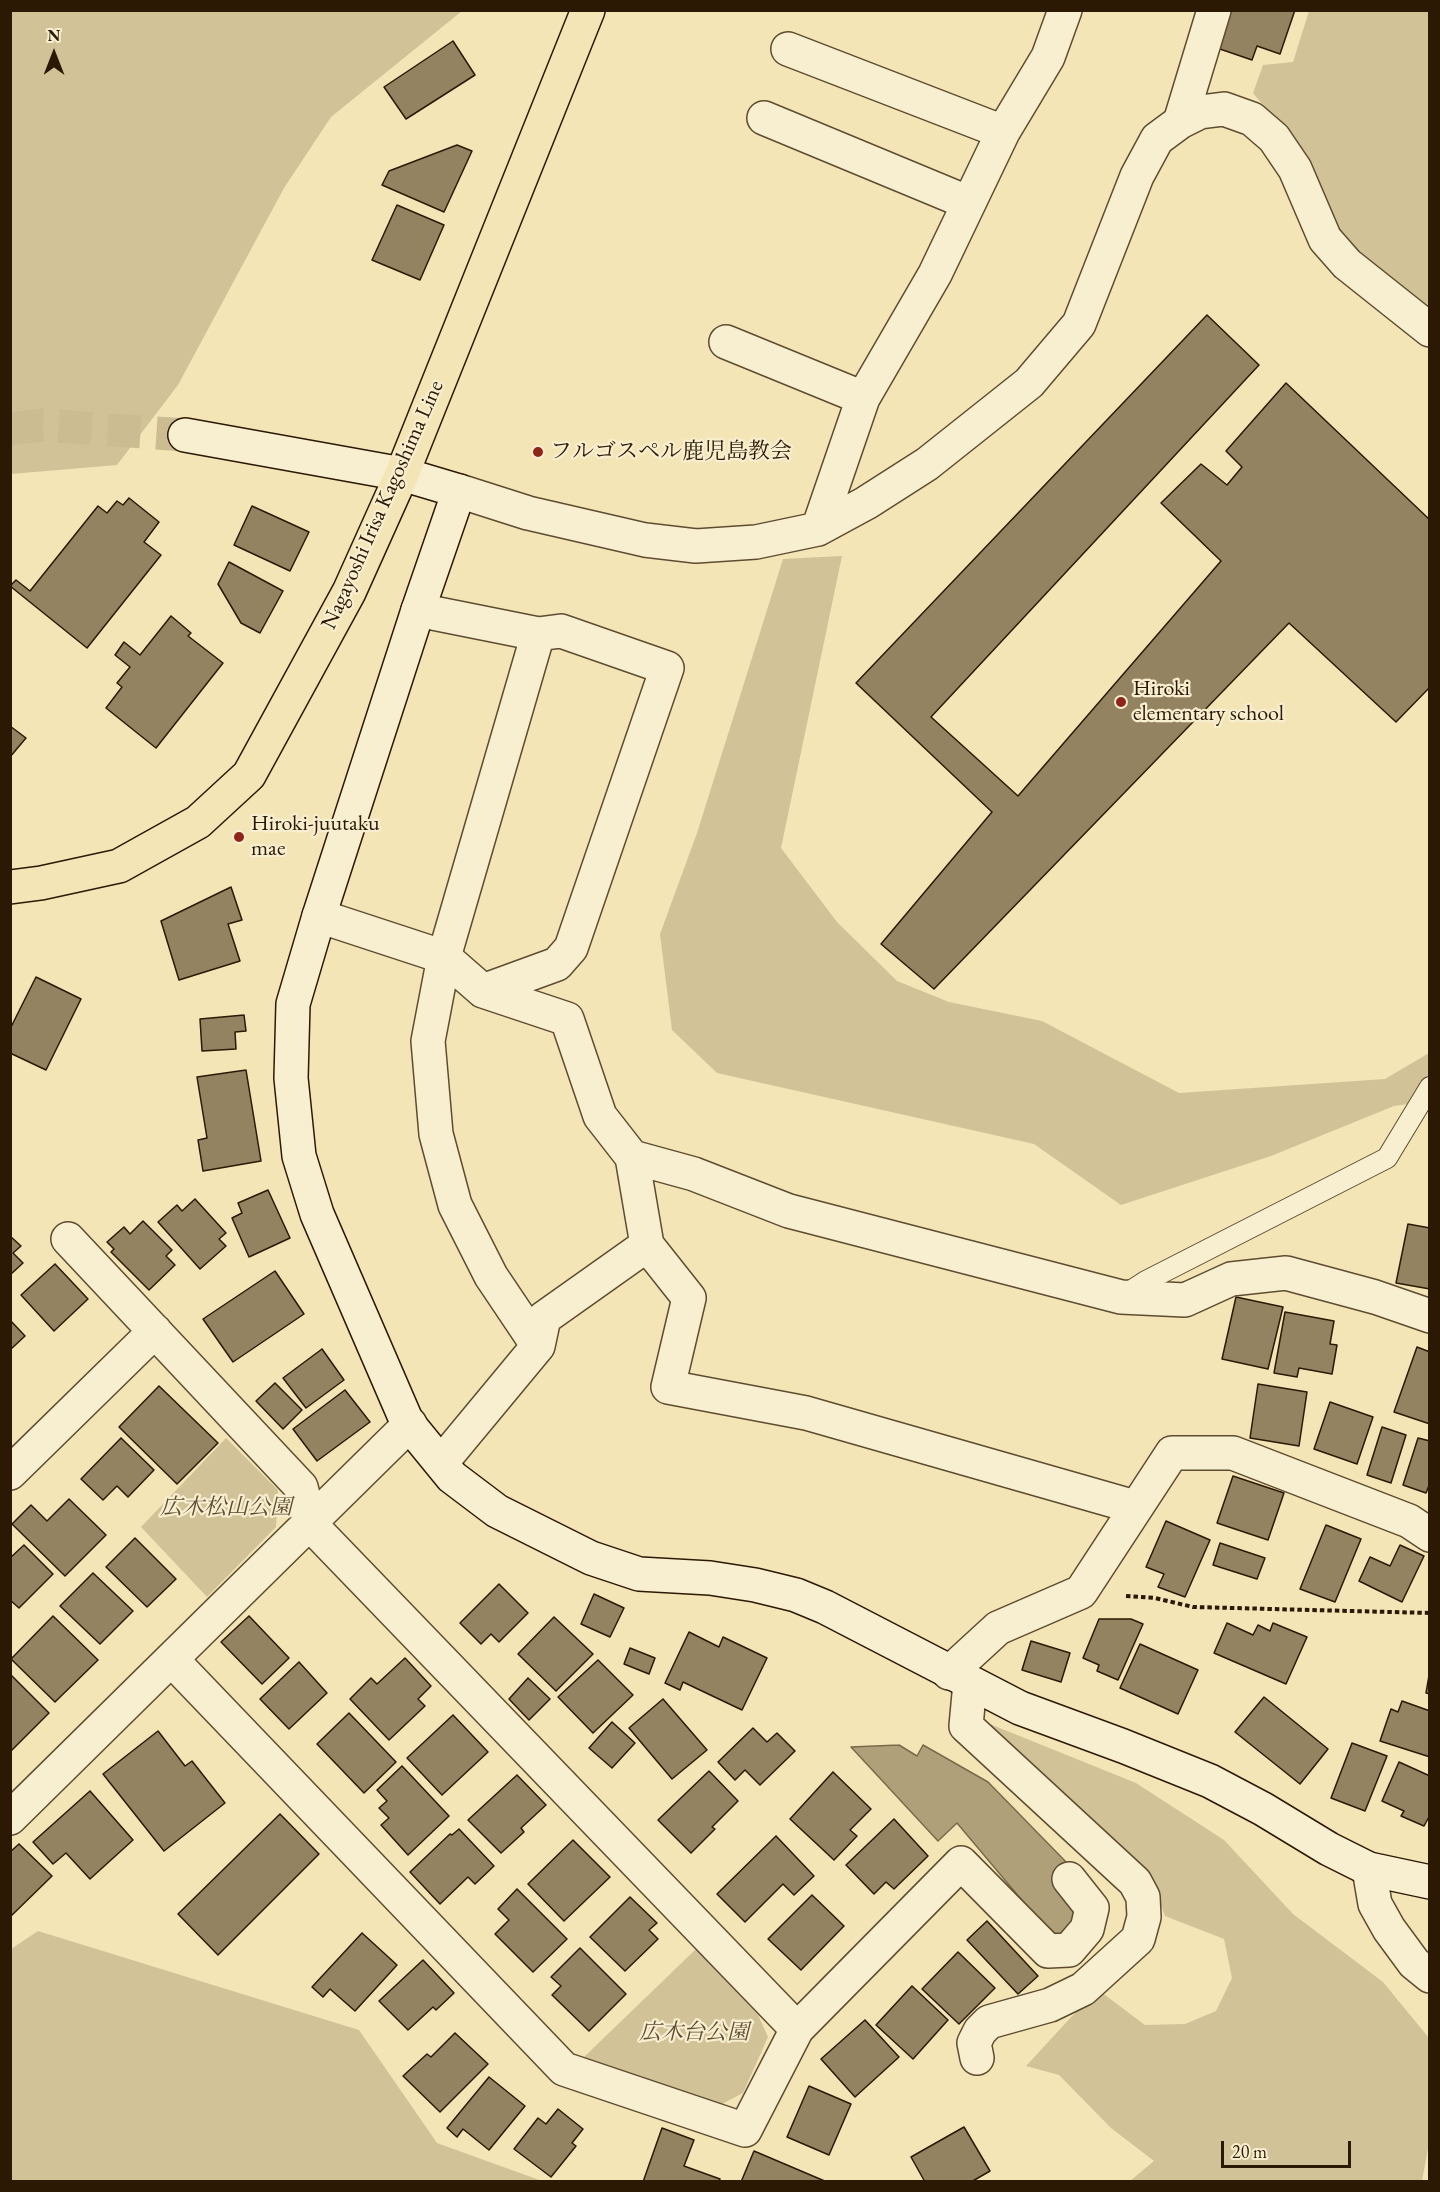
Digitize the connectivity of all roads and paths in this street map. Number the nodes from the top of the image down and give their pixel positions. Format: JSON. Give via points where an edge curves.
{"nodes":[{"id":1,"x":588,"y":10,"type":"edge"},
{"id":2,"x":1065,"y":10,"type":"edge"},
{"id":3,"x":1214,"y":10,"type":"edge"},
{"id":4,"x":789,"y":49,"type":"dead end"},
{"id":5,"x":764,"y":118,"type":"dead end"},
{"id":6,"x":1180,"y":122,"type":"junction"},
{"id":7,"x":1003,"y":132,"type":"junction"},
{"id":8,"x":969,"y":203,"type":"junction"},
{"id":9,"x":1430,"y":330,"type":"edge"},
{"id":10,"x":726,"y":342,"type":"dead end"},
{"id":11,"x":863,"y":398,"type":"junction"},
{"id":12,"x":185,"y":435,"type":"tunnel mouth"},
{"id":13,"x":402,"y":474,"type":"junction"},
{"id":14,"x":459,"y":491,"type":"junction"},
{"id":15,"x":818,"y":530,"type":"junction"},
{"id":16,"x":418,"y":610,"type":"junction"},
{"id":17,"x":538,"y":634,"type":"junction"},
{"id":18,"x":10,"y":887,"type":"edge"},
{"id":19,"x":319,"y":916,"type":"junction"},
{"id":20,"x":444,"y":957,"type":"junction"},
{"id":21,"x":483,"y":991,"type":"junction"},
{"id":22,"x":1430,"y":1087,"type":"edge"},
{"id":23,"x":632,"y":1157,"type":"junction"},
{"id":24,"x":69,"y":1239,"type":"dead end"},
{"id":25,"x":647,"y":1245,"type":"junction"},
{"id":26,"x":1121,"y":1297,"type":"junction"},
{"id":27,"x":1430,"y":1316,"type":"edge"},
{"id":28,"x":154,"y":1331,"type":"junction"},
{"id":29,"x":538,"y":1347,"type":"junction"},
{"id":30,"x":410,"y":1424,"type":"junction"},
{"id":31,"x":441,"y":1463,"type":"junction"},
{"id":32,"x":10,"y":1473,"type":"edge"},
{"id":33,"x":1135,"y":1507,"type":"junction"},
{"id":34,"x":310,"y":1524,"type":"junction"},
{"id":35,"x":1430,"y":1535,"type":"edge"},
{"id":36,"x":1081,"y":1592,"type":"junction"},
{"id":37,"x":1430,"y":1613,"type":"edge"},
{"id":38,"x":172,"y":1660,"type":"junction"},
{"id":39,"x":960,"y":1678,"type":"junction"},
{"id":40,"x":10,"y":1818,"type":"edge"},
{"id":41,"x":1369,"y":1869,"type":"junction"},
{"id":42,"x":1069,"y":1879,"type":"dead end"},
{"id":43,"x":1430,"y":1882,"type":"edge"},
{"id":44,"x":1430,"y":1976,"type":"edge"},
{"id":45,"x":796,"y":2029,"type":"junction"},
{"id":46,"x":977,"y":2058,"type":"dead end"}],
"edges":[{"from":1,"to":13,"type":"main road","name":"Nagayoshi Irisa Kagoshima Line"},
{"from":2,"to":7,"type":"street","via":[[1048,57]]},
{"from":3,"to":6,"type":"street"},
{"from":4,"to":7,"type":"street"},
{"from":5,"to":8,"type":"street"},
{"from":6,"to":9,"type":"street","via":[[1200,112],[1224,109],[1252,119],[1274,138],[1295,169],[1325,239],[1347,264]]},
{"from":6,"to":15,"type":"street","via":[[1157,139],[1137,176],[1079,324],[1029,383],[927,464]]},
{"from":7,"to":8,"type":"street"},
{"from":8,"to":11,"type":"street","via":[[935,274]]},
{"from":10,"to":11,"type":"street"},
{"from":11,"to":15,"type":"street"},
{"from":12,"to":13,"type":"street"},
{"from":13,"to":14,"type":"street"},
{"from":13,"to":18,"type":"main road","name":"Nagayoshi Irisa Kagoshima Line","via":[[349,592],[249,775],[198,822],[119,866]]},
{"from":14,"to":15,"type":"street","via":[[528,513],[645,540],[696,546],[756,542]]},
{"from":14,"to":16,"type":"street"},
{"from":16,"to":17,"type":"street"},
{"from":16,"to":19,"type":"street"},
{"from":17,"to":20,"type":"street"},
{"from":17,"to":21,"type":"street","via":[[561,631],[666,668],[571,948],[557,964]]},
{"from":19,"to":20,"type":"street"},
{"from":19,"to":30,"type":"street","via":[[293,1004],[291,1077],[299,1156],[317,1214]]},
{"from":20,"to":21,"type":"street"},
{"from":20,"to":29,"type":"street","via":[[428,1041],[436,1134],[455,1205],[491,1276]]},
{"from":21,"to":23,"type":"street","via":[[567,1019],[600,1116]]},
{"from":22,"to":26,"type":"lane","via":[[1387,1158]]},
{"from":23,"to":25,"type":"street"},
{"from":23,"to":26,"type":"street","via":[[694,1174],[789,1210]]},
{"from":24,"to":28,"type":"street"},
{"from":25,"to":29,"type":"street","via":[[544,1318]]},
{"from":25,"to":33,"type":"street","via":[[689,1298],[668,1387],[806,1413]]},
{"from":26,"to":27,"type":"street","via":[[1185,1300],[1231,1278],[1286,1273]]},
{"from":28,"to":32,"type":"street"},
{"from":28,"to":34,"type":"street","via":[[301,1487]]},
{"from":29,"to":31,"type":"street"},
{"from":30,"to":31,"type":"street"},
{"from":30,"to":34,"type":"street"},
{"from":31,"to":39,"type":"street","via":[[452,1477],[497,1511],[591,1558],[639,1574],[710,1578],[796,1595]]},
{"from":33,"to":35,"type":"street","via":[[1172,1453],[1233,1454],[1409,1521]]},
{"from":33,"to":36,"type":"street"},
{"from":34,"to":38,"type":"street"},
{"from":34,"to":45,"type":"street"},
{"from":36,"to":37,"type":"path","via":[[1155,1598],[1193,1607]]},
{"from":36,"to":39,"type":"street","via":[[998,1628]]},
{"from":38,"to":40,"type":"street"},
{"from":38,"to":45,"type":"street","via":[[564,2069],[745,2130]]},
{"from":39,"to":41,"type":"street","via":[[1020,1708],[1210,1781]]},
{"from":39,"to":46,"type":"street","via":[[966,1726],[1135,1882],[1143,1897],[1144,1917],[1138,1939],[1083,1989],[1050,2005],[989,2022],[974,2043]]},
{"from":41,"to":43,"type":"street"},
{"from":41,"to":44,"type":"street","via":[[1375,1904],[1389,1929],[1414,1963]]},
{"from":42,"to":45,"type":"street","via":[[1092,1908],[1088,1929],[1069,1950],[1048,1951],[961,1863]]}]}
